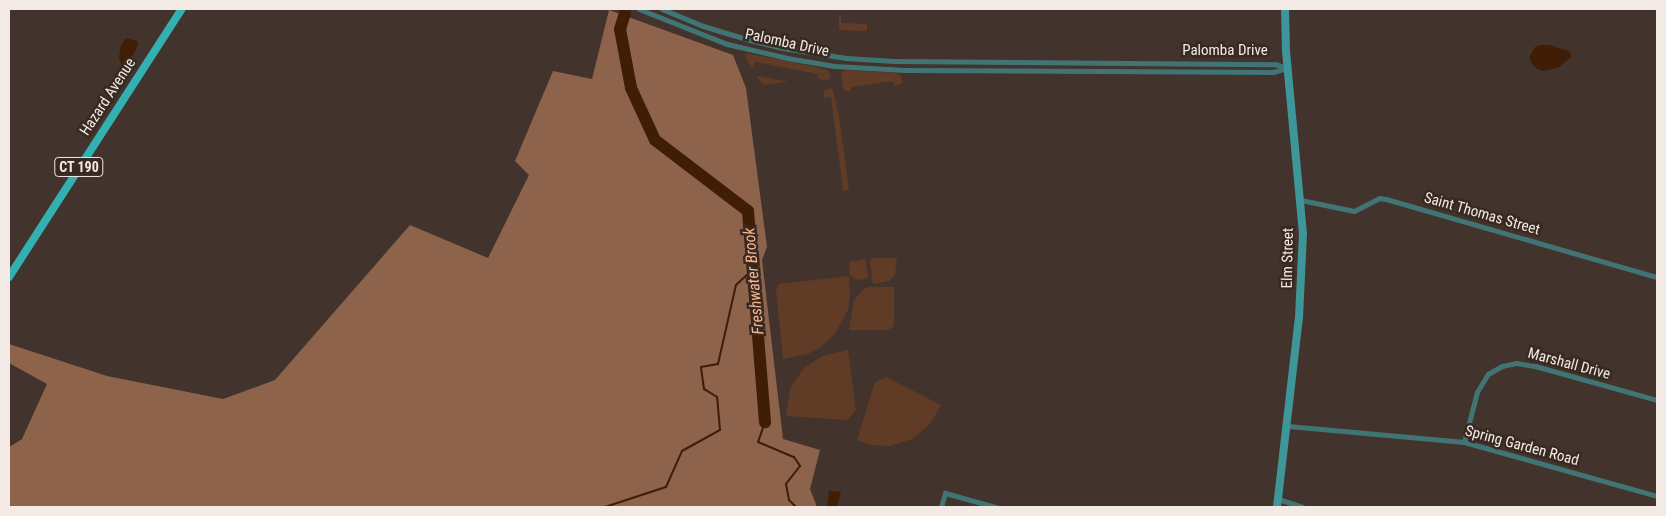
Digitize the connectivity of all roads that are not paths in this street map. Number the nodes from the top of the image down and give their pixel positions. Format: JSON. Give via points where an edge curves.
{"nodes":[{"id":1,"x":182,"y":9,"type":"edge"},
{"id":2,"x":639,"y":9,"type":"edge"},
{"id":3,"x":662,"y":9,"type":"edge"},
{"id":4,"x":1285,"y":9,"type":"edge"},
{"id":5,"x":738,"y":37,"type":"junction"},
{"id":6,"x":735,"y":45,"type":"junction"},
{"id":7,"x":834,"y":57,"type":"junction"},
{"id":8,"x":970,"y":61,"type":"junction"},
{"id":9,"x":834,"y":66,"type":"junction"},
{"id":10,"x":1287,"y":68,"type":"junction"},
{"id":11,"x":977,"y":70,"type":"junction"},
{"id":12,"x":1301,"y":200,"type":"junction"},
{"id":13,"x":9,"y":277,"type":"edge"},
{"id":14,"x":1657,"y":277,"type":"edge"},
{"id":15,"x":1657,"y":400,"type":"edge"},
{"id":16,"x":1288,"y":426,"type":"junction"},
{"id":17,"x":1464,"y":442,"type":"junction"},
{"id":18,"x":1657,"y":496,"type":"edge"},
{"id":19,"x":1278,"y":503,"type":"edge"},
{"id":20,"x":941,"y":507,"type":"edge"},
{"id":21,"x":996,"y":507,"type":"edge"},
{"id":22,"x":1302,"y":507,"type":"edge"}],
"edges":[{"from":1,"to":13,"type":"main road","name":"Hazard Avenue","number":"CT 190"},
{"from":2,"to":6,"type":"street","name":"Palomba Drive"},
{"from":3,"to":5,"type":"street","name":"Palomba Drive"},
{"from":4,"to":10,"type":"main road","name":"Elm Street"},
{"from":5,"to":6,"type":"street","name":"Palomba Drive"},
{"from":5,"to":7,"type":"street","name":"Palomba Drive"},
{"from":6,"to":9,"type":"street","name":"Palomba Drive"},
{"from":7,"to":8,"type":"street","name":"Palomba Drive"},
{"from":7,"to":9,"type":"street","name":"Palomba Drive"},
{"from":8,"to":10,"type":"street","name":"Palomba Drive","via":[[1275,64]]},
{"from":8,"to":11,"type":"street"},
{"from":9,"to":11,"type":"street","name":"Palomba Drive"},
{"from":10,"to":11,"type":"street","name":"Palomba Drive","via":[[1273,72]]},
{"from":10,"to":12,"type":"main road","name":"Elm Street"},
{"from":12,"to":14,"type":"street","name":"Saint Thomas Street","via":[[1354,211],[1379,198],[1386,199]]},
{"from":12,"to":16,"type":"main road","name":"Elm Street","via":[[1304,234]]},
{"from":15,"to":17,"type":"street","name":"Marshall Drive","via":[[1536,366],[1516,363],[1502,366],[1488,374],[1477,392]]},
{"from":16,"to":17,"type":"street","name":"Spring Garden Road"},
{"from":16,"to":19,"type":"main road","name":"Elm Street"},
{"from":17,"to":18,"type":"street","name":"Spring Garden Road"},
{"from":19,"to":22,"type":"street"},
{"from":20,"to":21,"type":"street","via":[[945,493]]}]}
